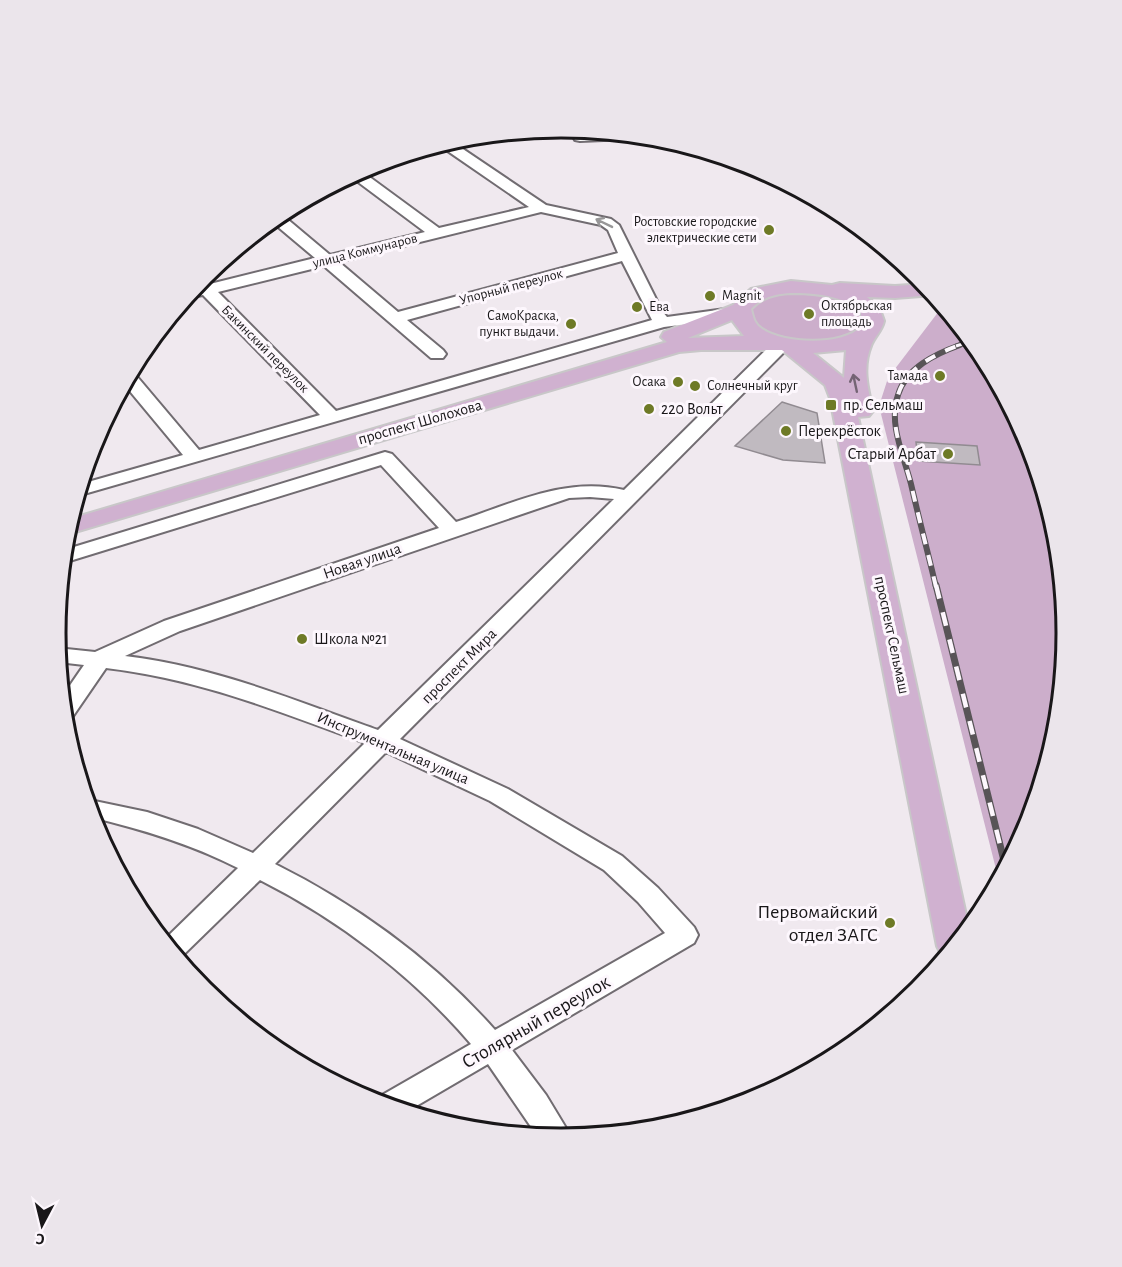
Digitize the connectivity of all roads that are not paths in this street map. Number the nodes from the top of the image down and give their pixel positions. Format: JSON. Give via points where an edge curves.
{"nodes":[{"id":1,"x":455,"y":150,"type":"edge"},
{"id":2,"x":364,"y":180,"type":"edge"},
{"id":3,"x":541,"y":208,"type":"junction"},
{"id":4,"x":284,"y":224,"type":"edge"},
{"id":5,"x":436,"y":233,"type":"junction"},
{"id":6,"x":627,"y":255,"type":"junction"},
{"id":7,"x":327,"y":260,"type":"junction"},
{"id":8,"x":210,"y":284,"type":"edge"},
{"id":9,"x":820,"y":288,"type":"junction"},
{"id":10,"x":205,"y":289,"type":"edge"},
{"id":11,"x":918,"y":291,"type":"edge"},
{"id":12,"x":928,"y":302,"type":"edge"},
{"id":13,"x":395,"y":318,"type":"junction"},
{"id":14,"x":740,"y":322,"type":"junction"},
{"id":15,"x":663,"y":328,"type":"junction"},
{"id":16,"x":869,"y":329,"type":"junction"},
{"id":17,"x":783,"y":344,"type":"junction"},
{"id":18,"x":437,"y":354,"type":"dead end"},
{"id":19,"x":746,"y":378,"type":"junction"},
{"id":20,"x":133,"y":384,"type":"edge"},
{"id":21,"x":331,"y":416,"type":"junction"},
{"id":22,"x":194,"y":456,"type":"junction"},
{"id":23,"x":88,"y":487,"type":"edge"},
{"id":24,"x":629,"y":497,"type":"junction"},
{"id":25,"x":82,"y":512,"type":"edge"},
{"id":26,"x":79,"y":524,"type":"edge"},
{"id":27,"x":452,"y":530,"type":"junction"},
{"id":28,"x":73,"y":554,"type":"edge"},
{"id":29,"x":67,"y":656,"type":"edge"},
{"id":30,"x":101,"y":658,"type":"junction"},
{"id":31,"x":71,"y":702,"type":"edge"},
{"id":32,"x":384,"y":741,"type":"junction"},
{"id":33,"x":99,"y":810,"type":"edge"},
{"id":34,"x":259,"y":866,"type":"junction"},
{"id":35,"x":967,"y":918,"type":"edge"},
{"id":36,"x":684,"y":935,"type":"joint"},
{"id":37,"x":954,"y":935,"type":"edge"},
{"id":38,"x":177,"y":945,"type":"edge"},
{"id":39,"x":492,"y":1048,"type":"junction"},
{"id":40,"x":399,"y":1101,"type":"edge"},
{"id":41,"x":550,"y":1128,"type":"edge"}],
"edges":[{"from":1,"to":3,"type":"street"},
{"from":2,"to":5,"type":"street"},
{"from":3,"to":5,"type":"street","name":"улица Коммунаров"},
{"from":6,"to":3,"type":"street","one_way":true,"via":[[614,228],[606,222]]},
{"from":4,"to":7,"type":"street"},
{"from":5,"to":7,"type":"street","name":"улица Коммунаров"},
{"from":6,"to":13,"type":"street","name":"Упорный переулок"},
{"from":6,"to":15,"type":"street"},
{"from":7,"to":8,"type":"street","name":"улица Коммунаров"},
{"from":7,"to":13,"type":"street"},
{"from":9,"to":11,"type":"main road"},
{"from":9,"to":14,"type":"main road","via":[[772,289],[753,296]]},
{"from":9,"to":16,"type":"main road","via":[[862,303],[873,315]]},
{"from":10,"to":21,"type":"street","name":"Бакинский переулок"},
{"from":12,"to":16,"type":"main road","via":[[893,311]]},
{"from":13,"to":18,"type":"street"},
{"from":14,"to":15,"type":"main road","name":"проспект Шолохова"},
{"from":14,"to":17,"type":"main road","name":"проспект Шолохова"},
{"from":14,"to":19,"type":"street","via":[[749,361]]},
{"from":14,"to":26,"type":"main road","name":"проспект Шолохова","via":[[701,343],[667,349]]},
{"from":15,"to":21,"type":"street"},
{"from":15,"to":25,"type":"main road","name":"проспект Шолохова"},
{"from":16,"to":17,"type":"main road","via":[[850,343],[832,347]]},
{"from":35,"to":16,"type":"main road","name":"проспект Сельмаш","one_way":true,"via":[[853,379],[854,360]]},
{"from":17,"to":19,"type":"street","name":"проспект Мира"},
{"from":17,"to":37,"type":"main road","name":"проспект Сельмаш","via":[[835,382],[842,398]]},
{"from":19,"to":24,"type":"street","name":"проспект Мира"},
{"from":20,"to":22,"type":"street"},
{"from":21,"to":22,"type":"street"},
{"from":22,"to":23,"type":"street"},
{"from":24,"to":27,"type":"street","name":"Новая улица","via":[[605,490],[566,492]]},
{"from":24,"to":32,"type":"street","name":"проспект Мира"},
{"from":27,"to":28,"type":"street","via":[[385,458]]},
{"from":27,"to":30,"type":"street","name":"Новая улица","via":[[172,626]]},
{"from":29,"to":30,"type":"street","name":"Инструментальная улица"},
{"from":30,"to":31,"type":"street"},
{"from":30,"to":32,"type":"street","name":"Инструментальная улица","via":[[231,686]]},
{"from":32,"to":34,"type":"street","name":"проспект Мира"},
{"from":32,"to":36,"type":"street","name":"Инструментальная улица","via":[[499,795],[613,863]]},
{"from":33,"to":34,"type":"street","via":[[187,835]]},
{"from":34,"to":38,"type":"street","name":"проспект Мира"},
{"from":34,"to":39,"type":"street","via":[[379,942],[458,1009]]},
{"from":36,"to":39,"type":"street","name":"Столярный переулок"},
{"from":39,"to":40,"type":"street","name":"Столярный переулок"},
{"from":39,"to":41,"type":"street"}]}
